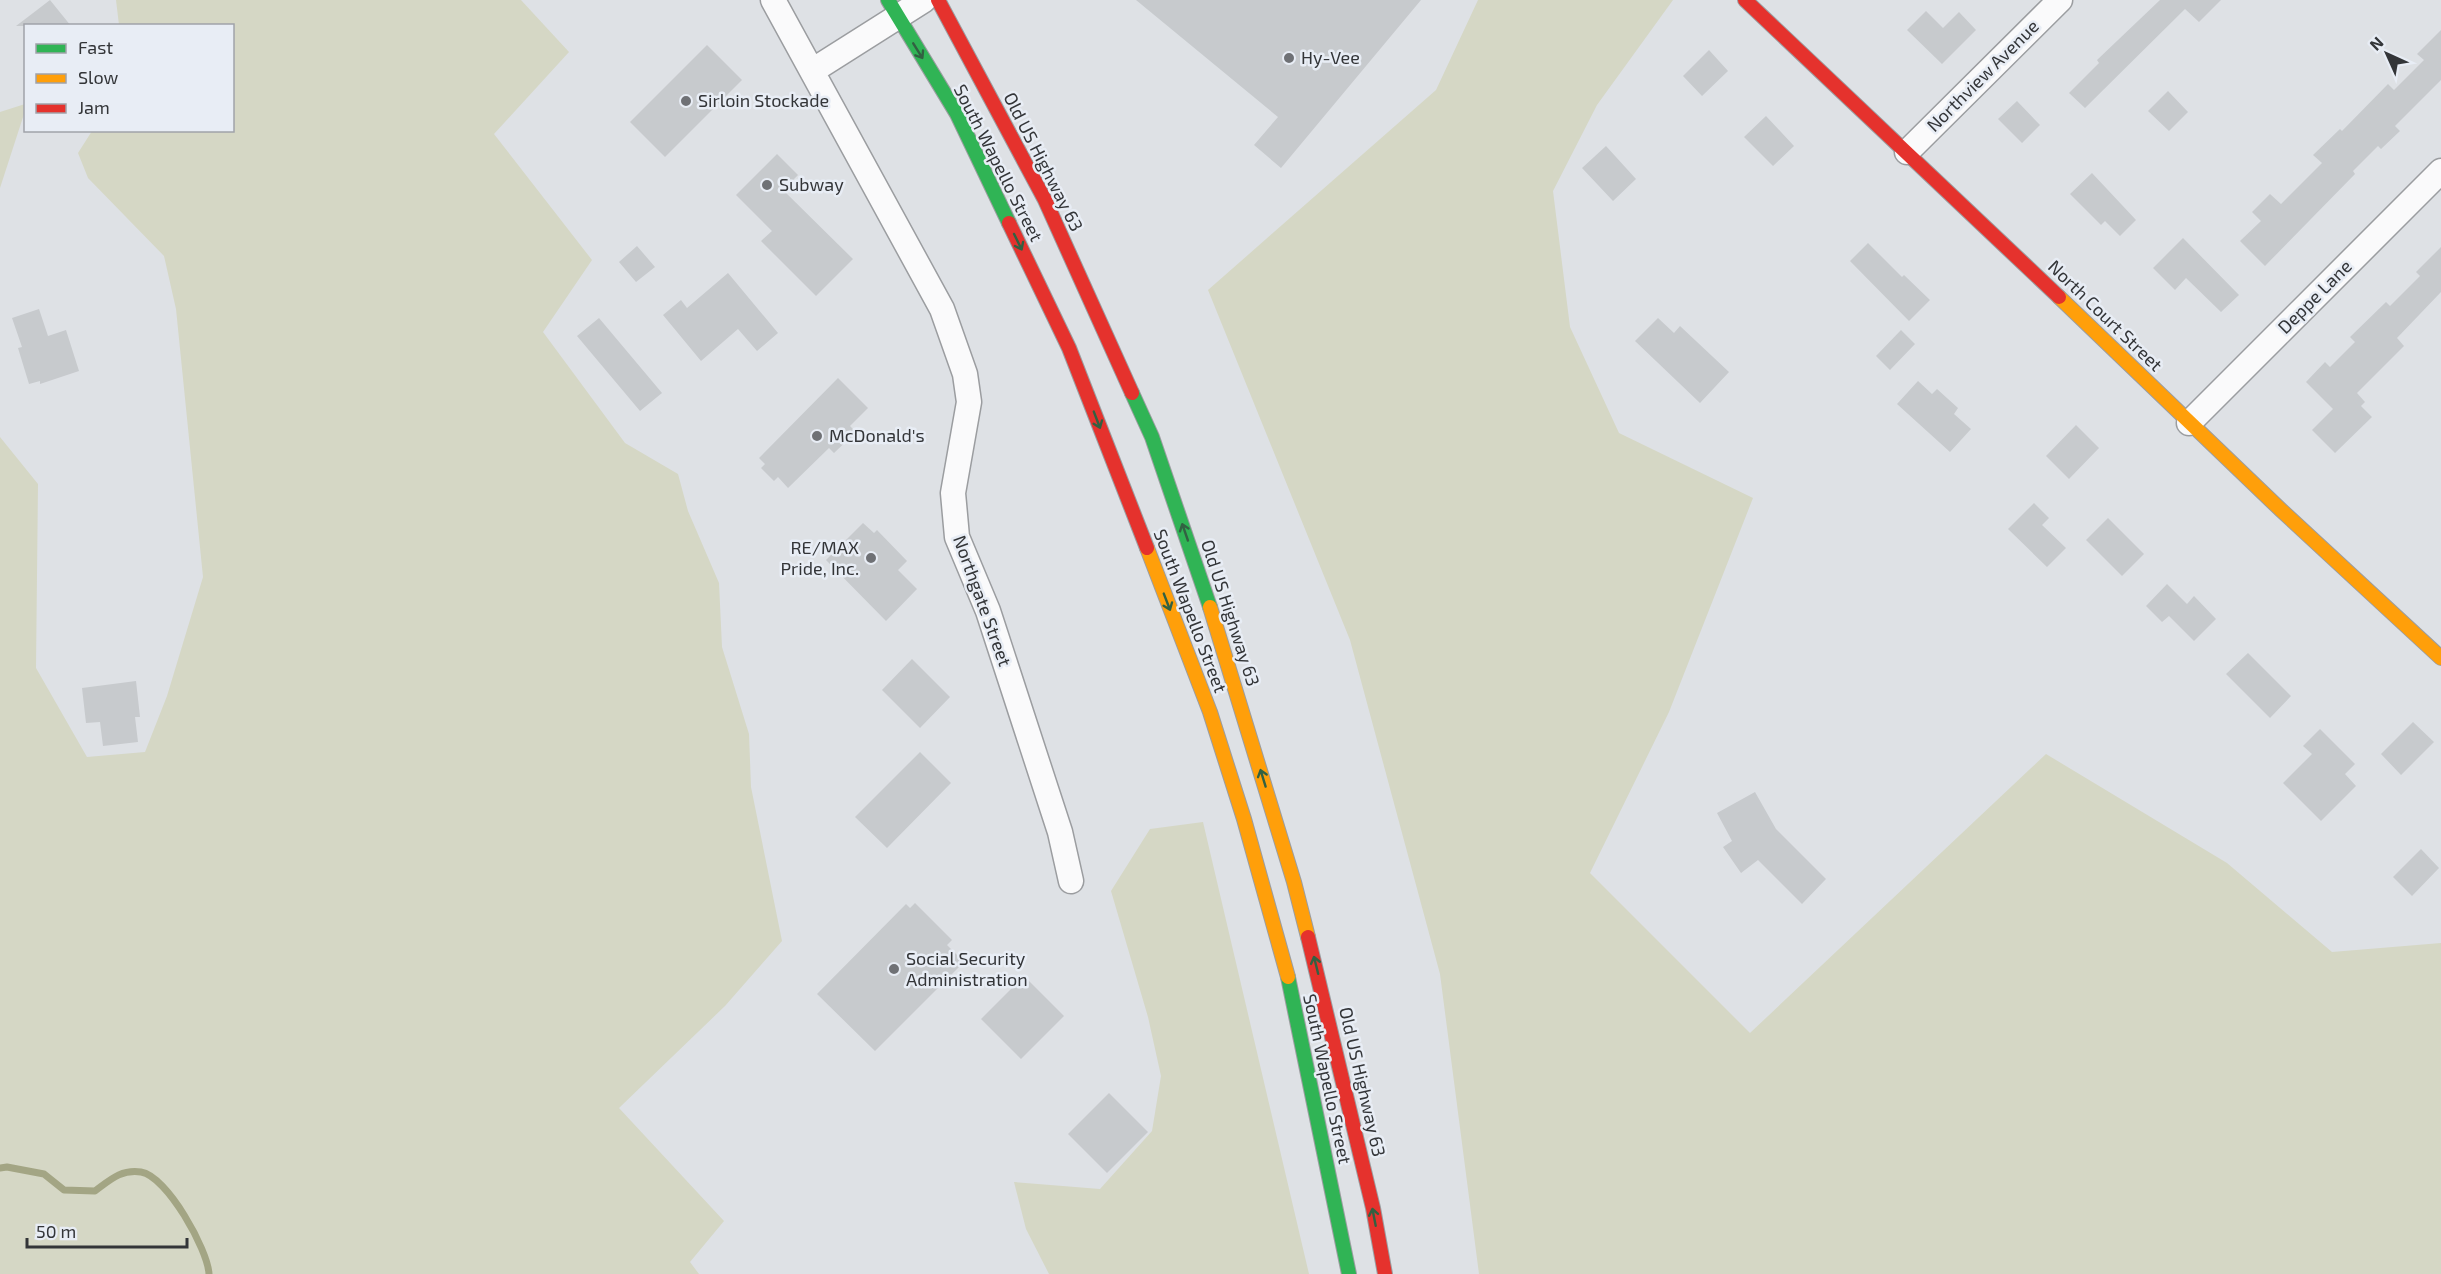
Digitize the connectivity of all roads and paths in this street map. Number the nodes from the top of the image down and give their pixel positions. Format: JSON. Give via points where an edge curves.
{"nodes":[{"id":1,"x":773,"y":0,"type":"edge"},
{"id":2,"x":924,"y":0,"type":"edge"},
{"id":3,"x":938,"y":0,"type":"edge"},
{"id":4,"x":1745,"y":0,"type":"edge"},
{"id":5,"x":2060,"y":0,"type":"edge"},
{"id":6,"x":893,"y":9,"type":"edge"},
{"id":7,"x":812,"y":71,"type":"junction"},
{"id":8,"x":1907,"y":152,"type":"junction"},
{"id":9,"x":2441,"y":171,"type":"edge"},
{"id":10,"x":2189,"y":423,"type":"junction"},
{"id":11,"x":2441,"y":658,"type":"edge"},
{"id":12,"x":1071,"y":881,"type":"dead end"},
{"id":13,"x":1348,"y":1274,"type":"edge"},
{"id":14,"x":1385,"y":1274,"type":"edge"}],
"edges":[{"from":1,"to":7,"type":"street","name":"Northgate Street"},
{"from":2,"to":6,"type":"street"},
{"from":14,"to":3,"type":"main road","name":"Old US Highway 63","one_way":true,"via":[[1331,1026],[1294,882],[1226,654],[1152,437],[1045,200]]},
{"from":4,"to":8,"type":"main road","name":"North Court Street"},
{"from":5,"to":8,"type":"street","name":"Northview Avenue"},
{"from":6,"to":7,"type":"street"},
{"from":6,"to":13,"type":"main road","name":"South Wapello Street","one_way":true,"via":[[957,114],[1069,348],[1210,712],[1289,980]]},
{"from":7,"to":12,"type":"street","name":"Northgate Street","via":[[942,309],[965,374],[969,402],[952,493],[957,537],[988,611],[1060,832]]},
{"from":8,"to":10,"type":"main road","name":"North Court Street"},
{"from":9,"to":10,"type":"street","name":"Deppe Lane"},
{"from":10,"to":11,"type":"main road","name":"North Court Street"}]}
